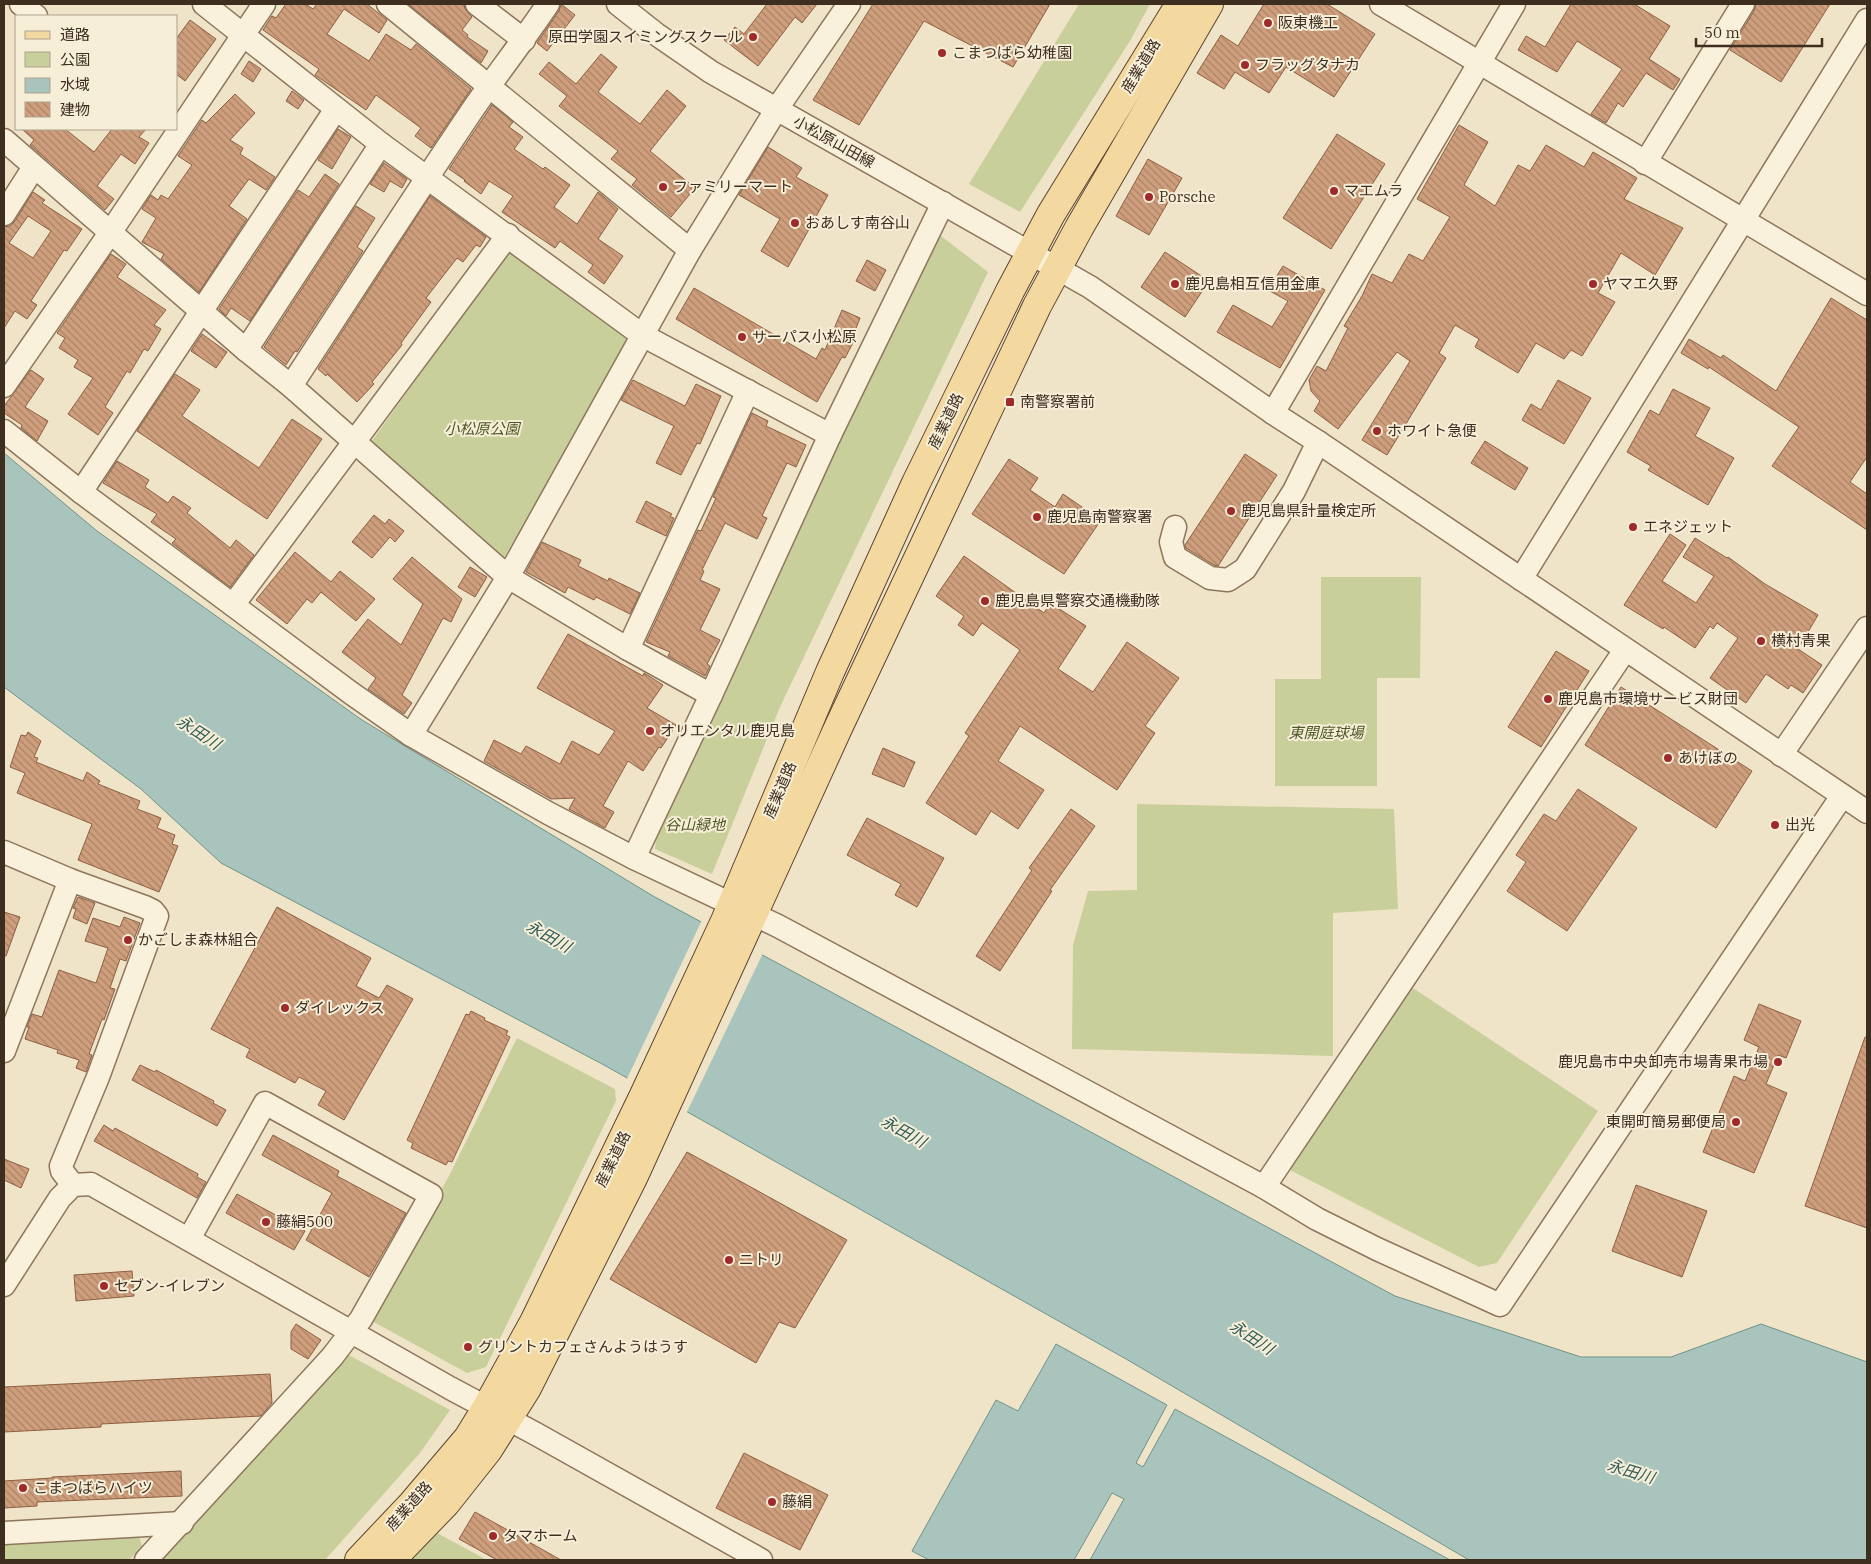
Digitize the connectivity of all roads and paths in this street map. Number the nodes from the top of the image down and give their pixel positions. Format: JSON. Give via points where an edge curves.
{"nodes":[{"id":1,"x":21,"y":4,"type":"edge"},
{"id":2,"x":204,"y":4,"type":"edge"},
{"id":3,"x":264,"y":4,"type":"edge"},
{"id":4,"x":388,"y":4,"type":"edge"},
{"id":5,"x":477,"y":4,"type":"edge"},
{"id":6,"x":548,"y":4,"type":"edge"},
{"id":7,"x":618,"y":4,"type":"edge"},
{"id":8,"x":849,"y":4,"type":"edge"},
{"id":9,"x":1180,"y":4,"type":"edge"},
{"id":10,"x":1210,"y":4,"type":"edge"},
{"id":11,"x":1381,"y":4,"type":"edge"},
{"id":12,"x":1514,"y":4,"type":"edge"},
{"id":13,"x":1743,"y":4,"type":"edge"},
{"id":14,"x":35,"y":15,"type":"edge"},
{"id":15,"x":1867,"y":20,"type":"edge"},
{"id":16,"x":243,"y":34,"type":"junction"},
{"id":17,"x":524,"y":40,"type":"junction"},
{"id":18,"x":1479,"y":62,"type":"junction"},
{"id":19,"x":488,"y":87,"type":"junction"},
{"id":20,"x":336,"y":109,"type":"junction"},
{"id":21,"x":776,"y":110,"type":"junction"},
{"id":22,"x":178,"y":123,"type":"edge"},
{"id":23,"x":172,"y":131,"type":"edge"},
{"id":24,"x":4,"y":140,"type":"edge"},
{"id":25,"x":380,"y":144,"type":"junction"},
{"id":26,"x":1645,"y":163,"type":"junction"},
{"id":27,"x":34,"y":167,"type":"junction"},
{"id":28,"x":427,"y":178,"type":"junction"},
{"id":29,"x":943,"y":203,"type":"junction"},
{"id":30,"x":4,"y":214,"type":"edge"},
{"id":31,"x":1744,"y":220,"type":"junction"},
{"id":32,"x":110,"y":233,"type":"junction"},
{"id":33,"x":508,"y":235,"type":"junction"},
{"id":34,"x":690,"y":250,"type":"junction"},
{"id":35,"x":1030,"y":254,"type":"junction"},
{"id":36,"x":1057,"y":269,"type":"junction"},
{"id":37,"x":1867,"y":294,"type":"edge"},
{"id":38,"x":200,"y":311,"type":"junction"},
{"id":39,"x":642,"y":335,"type":"junction"},
{"id":40,"x":246,"y":350,"type":"junction"},
{"id":41,"x":4,"y":386,"type":"edge"},
{"id":42,"x":291,"y":386,"type":"junction"},
{"id":43,"x":748,"y":391,"type":"junction"},
{"id":44,"x":1272,"y":413,"type":"junction"},
{"id":45,"x":4,"y":431,"type":"edge"},
{"id":46,"x":830,"y":435,"type":"junction"},
{"id":47,"x":1318,"y":442,"type":"junction"},
{"id":48,"x":354,"y":443,"type":"junction"},
{"id":49,"x":81,"y":492,"type":"junction"},
{"id":50,"x":1175,"y":527,"type":"dead end"},
{"id":51,"x":508,"y":577,"type":"junction"},
{"id":52,"x":1521,"y":579,"type":"junction"},
{"id":53,"x":233,"y":605,"type":"junction"},
{"id":54,"x":1867,"y":628,"type":"edge"},
{"id":55,"x":628,"y":649,"type":"junction"},
{"id":56,"x":1625,"y":650,"type":"junction"},
{"id":57,"x":711,"y":695,"type":"junction"},
{"id":58,"x":411,"y":735,"type":"junction"},
{"id":59,"x":1781,"y":755,"type":"junction"},
{"id":60,"x":1842,"y":796,"type":"junction"},
{"id":61,"x":1867,"y":812,"type":"edge"},
{"id":62,"x":4,"y":852,"type":"edge"},
{"id":63,"x":634,"y":858,"type":"junction"},
{"id":64,"x":70,"y":880,"type":"junction"},
{"id":65,"x":738,"y":918,"type":"junction"},
{"id":66,"x":4,"y":1051,"type":"edge"},
{"id":67,"x":73,"y":1185,"type":"junction"},
{"id":68,"x":1264,"y":1187,"type":"junction"},
{"id":69,"x":189,"y":1238,"type":"junction"},
{"id":70,"x":4,"y":1283,"type":"edge"},
{"id":71,"x":350,"y":1332,"type":"junction"},
{"id":72,"x":497,"y":1413,"type":"junction"},
{"id":73,"x":182,"y":1523,"type":"junction"},
{"id":74,"x":4,"y":1533,"type":"edge"},
{"id":75,"x":146,"y":1560,"type":"edge"},
{"id":76,"x":359,"y":1560,"type":"edge"},
{"id":77,"x":392,"y":1560,"type":"edge"},
{"id":78,"x":761,"y":1560,"type":"edge"}],
"edges":[{"from":1,"to":14,"type":"street"},
{"from":2,"to":16,"type":"street"},
{"from":3,"to":16,"type":"street"},
{"from":4,"to":19,"type":"street"},
{"from":5,"to":17,"type":"street"},
{"from":6,"to":17,"type":"street"},
{"from":7,"to":21,"type":"street","name":"小松原山田線","via":[[711,72]]},
{"from":8,"to":21,"type":"street"},
{"from":9,"to":35,"type":"main road","name":"産業道路","via":[[1051,214]]},
{"from":10,"to":36,"type":"main road","name":"産業道路"},
{"from":11,"to":18,"type":"street"},
{"from":12,"to":18,"type":"street"},
{"from":13,"to":26,"type":"street"},
{"from":15,"to":31,"type":"street"},
{"from":16,"to":20,"type":"street"},
{"from":16,"to":22,"type":"street"},
{"from":17,"to":19,"type":"street"},
{"from":18,"to":26,"type":"street"},
{"from":18,"to":44,"type":"street"},
{"from":19,"to":28,"type":"street"},
{"from":19,"to":34,"type":"street"},
{"from":20,"to":25,"type":"street"},
{"from":20,"to":38,"type":"street"},
{"from":21,"to":29,"type":"street","name":"小松原山田線"},
{"from":21,"to":34,"type":"street"},
{"from":23,"to":32,"type":"street"},
{"from":24,"to":27,"type":"street"},
{"from":25,"to":28,"type":"street"},
{"from":25,"to":40,"type":"street"},
{"from":26,"to":31,"type":"street"},
{"from":27,"to":30,"type":"street"},
{"from":27,"to":32,"type":"street"},
{"from":28,"to":33,"type":"street"},
{"from":28,"to":42,"type":"street"},
{"from":29,"to":35,"type":"street","name":"小松原山田線"},
{"from":29,"to":46,"type":"street"},
{"from":31,"to":37,"type":"street"},
{"from":31,"to":52,"type":"street"},
{"from":32,"to":38,"type":"street"},
{"from":32,"to":41,"type":"street"},
{"from":33,"to":39,"type":"street"},
{"from":33,"to":48,"type":"street"},
{"from":34,"to":39,"type":"street"},
{"from":35,"to":36,"type":"street","name":"小松原山田線"},
{"from":35,"to":65,"type":"main road","name":"産業道路","via":[[916,483],[830,672]]},
{"from":36,"to":44,"type":"street","name":"小松原山田線","via":[[1090,287]]},
{"from":36,"to":65,"type":"main road","name":"産業道路","via":[[852,699]]},
{"from":38,"to":40,"type":"street"},
{"from":38,"to":49,"type":"street"},
{"from":39,"to":43,"type":"street"},
{"from":39,"to":51,"type":"street"},
{"from":40,"to":42,"type":"street"},
{"from":42,"to":48,"type":"street"},
{"from":43,"to":46,"type":"street"},
{"from":43,"to":55,"type":"street"},
{"from":44,"to":47,"type":"street","name":"小松原山田線"},
{"from":45,"to":49,"type":"street"},
{"from":46,"to":57,"type":"street"},
{"from":47,"to":50,"type":"street","via":[[1294,491],[1245,570],[1228,580],[1210,578],[1175,557],[1171,542]]},
{"from":47,"to":52,"type":"street","name":"小松原山田線"},
{"from":48,"to":51,"type":"street"},
{"from":48,"to":53,"type":"street"},
{"from":49,"to":53,"type":"street"},
{"from":51,"to":55,"type":"street"},
{"from":51,"to":58,"type":"street"},
{"from":52,"to":56,"type":"street","name":"小松原山田線"},
{"from":53,"to":58,"type":"street"},
{"from":54,"to":59,"type":"street"},
{"from":55,"to":57,"type":"street"},
{"from":56,"to":59,"type":"street","name":"小松原山田線"},
{"from":56,"to":68,"type":"street"},
{"from":57,"to":63,"type":"street"},
{"from":58,"to":63,"type":"street"},
{"from":59,"to":60,"type":"street","name":"小松原山田線"},
{"from":60,"to":61,"type":"street","name":"小松原山田線"},
{"from":60,"to":68,"type":"street","via":[[1500,1304],[1377,1250]]},
{"from":62,"to":64,"type":"street"},
{"from":63,"to":65,"type":"street"},
{"from":64,"to":66,"type":"street"},
{"from":64,"to":67,"type":"street","via":[[145,907],[157,916],[98,1077],[61,1166]]},
{"from":65,"to":68,"type":"street","via":[[801,938]]},
{"from":65,"to":72,"type":"main road","name":"産業道路","via":[[654,1103],[534,1322]]},
{"from":67,"to":69,"type":"street","via":[[91,1184]]},
{"from":67,"to":70,"type":"street","via":[[60,1198]]},
{"from":69,"to":71,"type":"street"},
{"from":69,"to":71,"type":"street","via":[[265,1103],[431,1195]]},
{"from":71,"to":72,"type":"street"},
{"from":71,"to":73,"type":"street","via":[[332,1357]]},
{"from":72,"to":76,"type":"main road","name":"産業道路","via":[[462,1446]]},
{"from":72,"to":77,"type":"main road","name":"産業道路","via":[[488,1450],[446,1503]]},
{"from":72,"to":78,"type":"street"},
{"from":73,"to":74,"type":"street"},
{"from":73,"to":75,"type":"street"}]}
